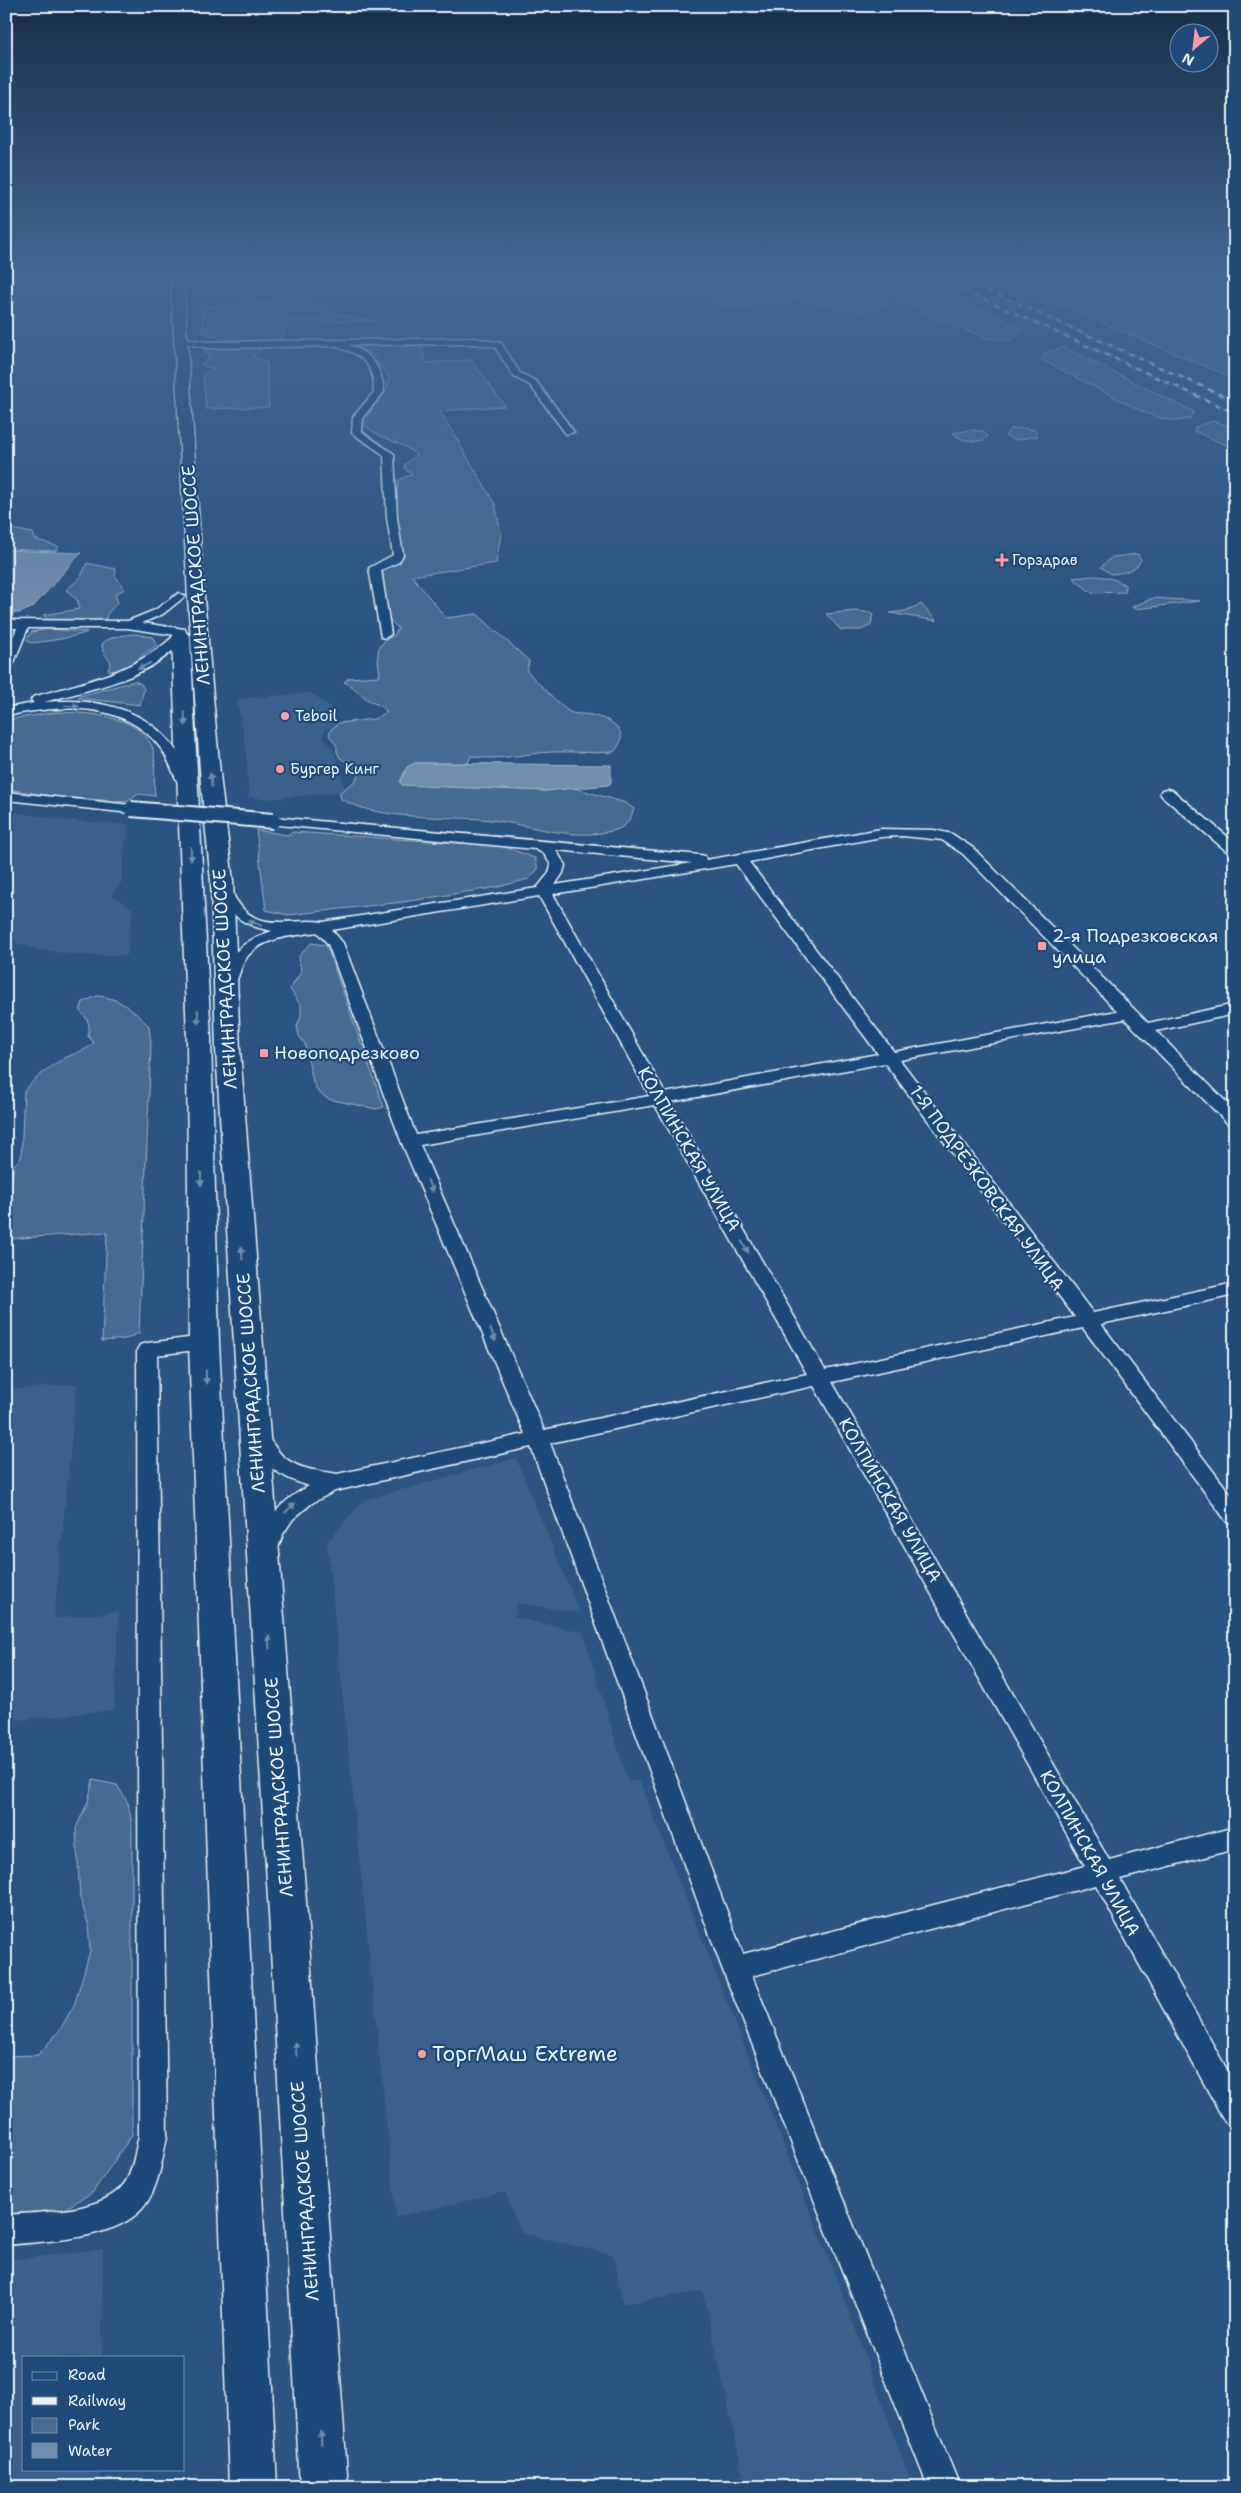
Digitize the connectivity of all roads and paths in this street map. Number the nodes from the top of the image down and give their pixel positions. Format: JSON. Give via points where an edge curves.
{"nodes":[{"id":1,"x":184,"y":395,"type":"edge"},
{"id":2,"x":376,"y":395,"type":"edge"},
{"id":3,"x":541,"y":395,"type":"edge"},
{"id":4,"x":569,"y":432,"type":"dead end"},
{"id":5,"x":178,"y":588,"type":"joint"},
{"id":6,"x":6,"y":624,"type":"edge"},
{"id":7,"x":24,"y":624,"type":"junction"},
{"id":8,"x":127,"y":624,"type":"junction"},
{"id":9,"x":181,"y":634,"type":"junction"},
{"id":10,"x":385,"y":634,"type":"dead end"},
{"id":11,"x":6,"y":667,"type":"edge"},
{"id":12,"x":6,"y":712,"type":"edge"},
{"id":13,"x":188,"y":788,"type":"junction"},
{"id":14,"x":1168,"y":793,"type":"dead end"},
{"id":15,"x":6,"y":796,"type":"edge"},
{"id":16,"x":131,"y":809,"type":"joint"},
{"id":17,"x":274,"y":822,"type":"joint"},
{"id":18,"x":538,"y":844,"type":"junction"},
{"id":19,"x":1235,"y":851,"type":"edge"},
{"id":20,"x":734,"y":860,"type":"junction"},
{"id":21,"x":222,"y":881,"type":"junction"},
{"id":22,"x":543,"y":890,"type":"junction"},
{"id":23,"x":320,"y":926,"type":"junction"},
{"id":24,"x":227,"y":985,"type":"junction"},
{"id":25,"x":1235,"y":1009,"type":"edge"},
{"id":26,"x":1128,"y":1014,"type":"junction"},
{"id":27,"x":1144,"y":1030,"type":"junction"},
{"id":28,"x":890,"y":1057,"type":"junction"},
{"id":29,"x":660,"y":1099,"type":"junction"},
{"id":30,"x":1235,"y":1121,"type":"edge"},
{"id":31,"x":410,"y":1141,"type":"junction"},
{"id":32,"x":1235,"y":1288,"type":"edge"},
{"id":33,"x":1086,"y":1322,"type":"junction"},
{"id":34,"x":204,"y":1343,"type":"junction"},
{"id":35,"x":821,"y":1379,"type":"junction"},
{"id":36,"x":254,"y":1430,"type":"junction"},
{"id":37,"x":538,"y":1439,"type":"junction"},
{"id":38,"x":340,"y":1481,"type":"junction"},
{"id":39,"x":1235,"y":1516,"type":"edge"},
{"id":40,"x":264,"y":1567,"type":"junction"},
{"id":41,"x":1235,"y":1838,"type":"edge"},
{"id":42,"x":1102,"y":1872,"type":"junction"},
{"id":43,"x":734,"y":1968,"type":"junction"},
{"id":44,"x":1235,"y":2112,"type":"edge"},
{"id":45,"x":6,"y":2230,"type":"edge"},
{"id":46,"x":253,"y":2487,"type":"edge"},
{"id":47,"x":324,"y":2487,"type":"edge"},
{"id":48,"x":944,"y":2487,"type":"edge"}],
"edges":[{"from":21,"to":1,"type":"highway","name":"ЛЕНИНГРАДСКОЕ ШОССЕ","one_way":true,"via":[[196,598]]},
{"from":2,"to":10,"type":"street","via":[[358,416],[357,433],[389,454],[392,518],[398,556],[376,568]]},
{"from":3,"to":4,"type":"street"},
{"from":5,"to":8,"type":"street","via":[[159,612]]},
{"from":5,"to":9,"type":"highway","name":"ЛЕНИНГРАДСКОЕ ШОССЕ"},
{"from":6,"to":7,"type":"street"},
{"from":7,"to":8,"type":"street"},
{"from":7,"to":11,"type":"street"},
{"from":8,"to":9,"type":"street"},
{"from":9,"to":12,"type":"street","one_way":true,"via":[[164,653],[131,672]]},
{"from":9,"to":13,"type":"highway","name":"ЛЕНИНГРАДСКОЕ ШОССЕ","one_way":true},
{"from":12,"to":13,"type":"street","one_way":true,"via":[[67,706],[101,709],[130,717],[164,741]]},
{"from":13,"to":34,"type":"highway","name":"ЛЕНИНГРАДСКОЕ ШОССЕ","one_way":true,"via":[[199,1038]]},
{"from":14,"to":19,"type":"street"},
{"from":15,"to":16,"type":"street"},
{"from":16,"to":17,"type":"street","bridge":true},
{"from":17,"to":18,"type":"street"},
{"from":18,"to":20,"type":"street"},
{"from":18,"to":22,"type":"street","via":[[549,851],[558,865]]},
{"from":20,"to":22,"type":"street"},
{"from":20,"to":26,"type":"street","via":[[903,832],[934,834],[958,843]]},
{"from":20,"to":28,"type":"street","name":"1-Я ПОДРЕЗКОВСКАЯ УЛИЦА"},
{"from":23,"to":21,"type":"street","one_way":true,"via":[[276,929],[251,922],[231,905]]},
{"from":21,"to":24,"type":"highway","name":"ЛЕНИНГРАДСКОЕ ШОССЕ"},
{"from":22,"to":23,"type":"street"},
{"from":22,"to":29,"type":"street","name":"КОЛПИНСКАЯ УЛИЦА"},
{"from":23,"to":24,"type":"street","via":[[278,934],[253,944],[234,962]]},
{"from":23,"to":31,"type":"street","via":[[335,943]]},
{"from":36,"to":24,"type":"highway","name":"ЛЕНИНГРАДСКОЕ ШОССЕ","one_way":true,"via":[[228,1050]]},
{"from":25,"to":27,"type":"street"},
{"from":26,"to":27,"type":"street"},
{"from":26,"to":28,"type":"street"},
{"from":27,"to":30,"type":"street"},
{"from":28,"to":29,"type":"street"},
{"from":28,"to":33,"type":"street","name":"1-Я ПОДРЕЗКОВСКАЯ УЛИЦА"},
{"from":29,"to":31,"type":"street"},
{"from":29,"to":35,"type":"street","name":"КОЛПИНСКАЯ УЛИЦА","one_way":true},
{"from":31,"to":37,"type":"street","one_way":true},
{"from":32,"to":33,"type":"street"},
{"from":33,"to":35,"type":"street"},
{"from":33,"to":39,"type":"street","name":"1-Я ПОДРЕЗКОВСКАЯ УЛИЦА"},
{"from":34,"to":45,"type":"street","via":[[148,1350],[153,2136],[140,2183],[132,2199],[119,2209],[71,2224]]},
{"from":34,"to":46,"type":"highway","name":"ЛЕНИНГРАДСКОЕ ШОССЕ","one_way":true},
{"from":35,"to":37,"type":"street"},
{"from":35,"to":42,"type":"street","name":"КОЛПИНСКАЯ УЛИЦА"},
{"from":36,"to":38,"type":"street","via":[[262,1448],[291,1471],[309,1479]]},
{"from":36,"to":40,"type":"highway","name":"ЛЕНИНГРАДСКОЕ ШОССЕ"},
{"from":37,"to":38,"type":"street"},
{"from":37,"to":43,"type":"street"},
{"from":40,"to":38,"type":"street","one_way":true,"via":[[270,1538],[285,1512],[312,1492]]},
{"from":47,"to":40,"type":"highway","name":"ЛЕНИНГРАДСКОЕ ШОССЕ","one_way":true},
{"from":41,"to":42,"type":"street"},
{"from":42,"to":43,"type":"street"},
{"from":42,"to":44,"type":"street","name":"КОЛПИНСКАЯ УЛИЦА"},
{"from":43,"to":48,"type":"street"}]}
